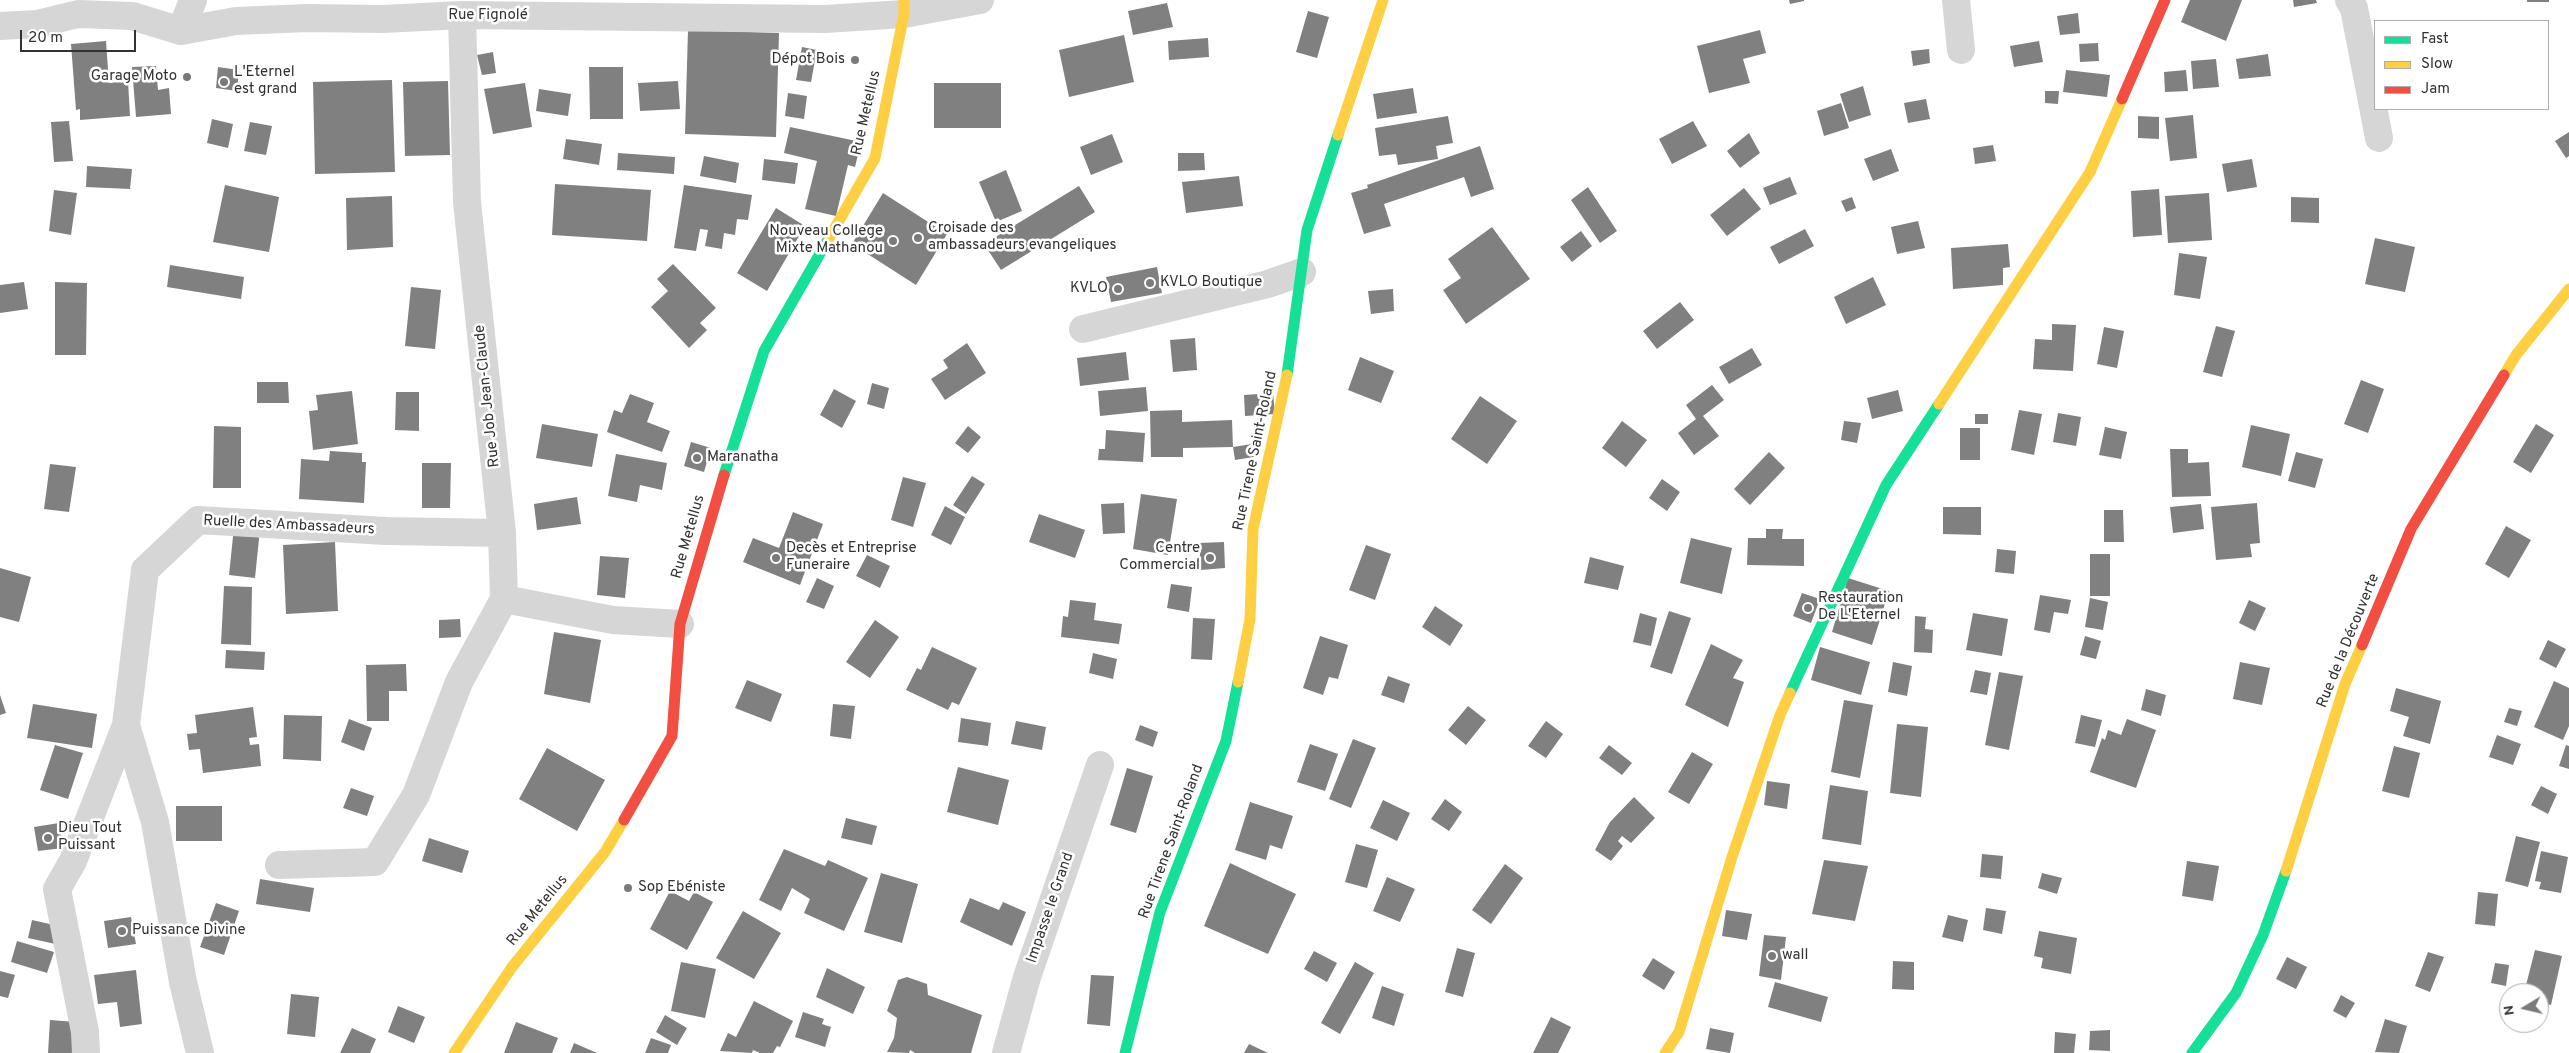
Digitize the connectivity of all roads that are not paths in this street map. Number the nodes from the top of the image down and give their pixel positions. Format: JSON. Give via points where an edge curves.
{"nodes":[{"id":1,"x":193,"y":0,"type":"edge"},
{"id":2,"x":980,"y":0,"type":"edge"},
{"id":3,"x":1384,"y":0,"type":"edge"},
{"id":4,"x":1956,"y":0,"type":"edge"},
{"id":5,"x":2165,"y":0,"type":"edge"},
{"id":6,"x":2348,"y":0,"type":"edge"},
{"id":7,"x":904,"y":7,"type":"edge"},
{"id":8,"x":597,"y":9,"type":"edge"},
{"id":9,"x":462,"y":15,"type":"junction"},
{"id":10,"x":0,"y":26,"type":"edge"},
{"id":11,"x":181,"y":31,"type":"junction"},
{"id":12,"x":1962,"y":50,"type":"dead end"},
{"id":13,"x":2379,"y":138,"type":"dead end"},
{"id":14,"x":1302,"y":272,"type":"junction"},
{"id":15,"x":2569,"y":289,"type":"edge"},
{"id":16,"x":1083,"y":329,"type":"dead end"},
{"id":17,"x":502,"y":533,"type":"junction"},
{"id":18,"x":504,"y":599,"type":"junction"},
{"id":19,"x":680,"y":624,"type":"junction"},
{"id":20,"x":126,"y":725,"type":"junction"},
{"id":21,"x":1100,"y":764,"type":"dead end"},
{"id":22,"x":279,"y":865,"type":"dead end"},
{"id":23,"x":86,"y":1053,"type":"edge"},
{"id":24,"x":200,"y":1053,"type":"edge"},
{"id":25,"x":454,"y":1053,"type":"edge"},
{"id":26,"x":1006,"y":1053,"type":"edge"},
{"id":27,"x":1125,"y":1053,"type":"edge"},
{"id":28,"x":1665,"y":1053,"type":"edge"},
{"id":29,"x":2192,"y":1053,"type":"edge"}],
"edges":[{"from":1,"to":11,"type":"street"},
{"from":2,"to":7,"type":"street","name":"Rue Fignolé"},
{"from":3,"to":14,"type":"street","name":"Rue Tirene Saint-Roland","via":[[1307,230]]},
{"from":4,"to":12,"type":"street"},
{"from":5,"to":28,"type":"street","via":[[2090,172],[1886,485],[1780,715],[1732,857],[1679,1032]]},
{"from":6,"to":13,"type":"street","via":[[2354,8]]},
{"from":7,"to":8,"type":"street","name":"Rue Fignolé","via":[[825,19]]},
{"from":7,"to":19,"type":"street","name":"Rue Metellus","via":[[875,158],[764,351],[710,517]]},
{"from":8,"to":9,"type":"street","name":"Rue Fignolé"},
{"from":9,"to":11,"type":"street","name":"Rue Fignolé","via":[[236,21]]},
{"from":9,"to":17,"type":"street","name":"Rue Job Jean-Claude","via":[[467,202]]},
{"from":10,"to":11,"type":"street","name":"Rue Fignolé","via":[[37,24],[78,14],[132,16]]},
{"from":14,"to":16,"type":"street","via":[[1268,284]]},
{"from":14,"to":27,"type":"street","name":"Rue Tirene Saint-Roland","via":[[1286,381],[1253,529],[1250,619],[1226,741],[1160,912]]},
{"from":15,"to":29,"type":"street","name":"Rue de la Découverte","via":[[2516,355],[2412,529],[2345,684],[2303,822],[2263,935],[2236,992]]},
{"from":17,"to":18,"type":"street","name":"Rue Job Jean-Claude"},
{"from":17,"to":20,"type":"street","name":"Ruelle des Ambassadeurs","via":[[386,531],[198,520],[145,570]]},
{"from":18,"to":19,"type":"street","via":[[613,620]]},
{"from":18,"to":22,"type":"street","via":[[459,682],[416,795],[375,862]]},
{"from":19,"to":25,"type":"street","name":"Rue Metellus","via":[[672,736],[605,852],[512,966]]},
{"from":20,"to":23,"type":"street","name":"Ruelle des Ambassadeurs","via":[[73,861],[57,889],[85,1032]]},
{"from":20,"to":24,"type":"street","via":[[154,822],[182,982]]},
{"from":21,"to":26,"type":"street","name":"Impasse le Grand","via":[[1028,977]]}]}
